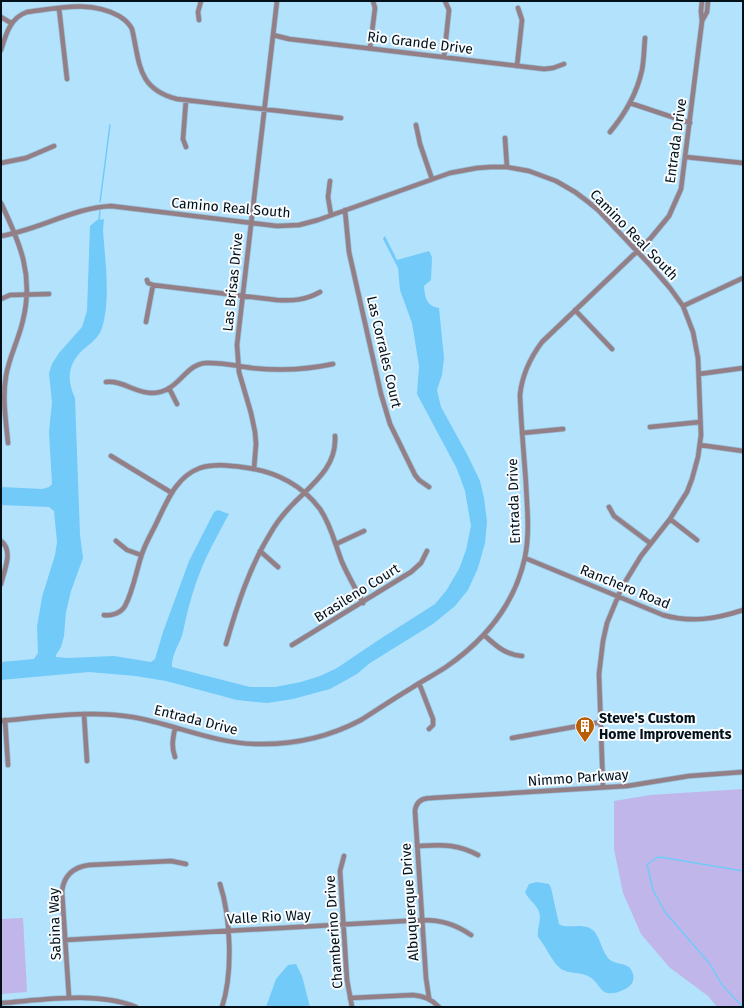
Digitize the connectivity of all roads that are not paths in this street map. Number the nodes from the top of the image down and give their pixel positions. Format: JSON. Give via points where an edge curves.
{"nodes":[{"id":1,"x":201,"y":1,"type":"edge"},
{"id":2,"x":277,"y":1,"type":"edge"},
{"id":3,"x":373,"y":1,"type":"edge"},
{"id":4,"x":445,"y":1,"type":"edge"},
{"id":5,"x":702,"y":1,"type":"edge"},
{"id":6,"x":708,"y":1,"type":"edge"},
{"id":7,"x":59,"y":8,"type":"junction"},
{"id":8,"x":518,"y":8,"type":"dead end"},
{"id":9,"x":1,"y":17,"type":"edge"},
{"id":10,"x":199,"y":20,"type":"dead end"},
{"id":11,"x":702,"y":21,"type":"junction"},
{"id":12,"x":11,"y":23,"type":"junction"},
{"id":13,"x":273,"y":35,"type":"junction"},
{"id":14,"x":645,"y":38,"type":"dead end"},
{"id":15,"x":370,"y":48,"type":"junction"},
{"id":16,"x":1,"y":50,"type":"edge"},
{"id":17,"x":444,"y":57,"type":"junction"},
{"id":18,"x":564,"y":64,"type":"dead end"},
{"id":19,"x":517,"y":66,"type":"junction"},
{"id":20,"x":67,"y":79,"type":"dead end"},
{"id":21,"x":186,"y":100,"type":"junction"},
{"id":22,"x":630,"y":103,"type":"junction"},
{"id":23,"x":264,"y":109,"type":"junction"},
{"id":24,"x":340,"y":118,"type":"dead end"},
{"id":25,"x":690,"y":123,"type":"junction"},
{"id":26,"x":416,"y":125,"type":"dead end"},
{"id":27,"x":610,"y":132,"type":"dead end"},
{"id":28,"x":505,"y":138,"type":"dead end"},
{"id":29,"x":54,"y":146,"type":"dead end"},
{"id":30,"x":186,"y":147,"type":"dead end"},
{"id":31,"x":686,"y":157,"type":"junction"},
{"id":32,"x":1,"y":163,"type":"edge"},
{"id":33,"x":743,"y":163,"type":"edge"},
{"id":34,"x":507,"y":168,"type":"junction"},
{"id":35,"x":432,"y":179,"type":"junction"},
{"id":36,"x":330,"y":181,"type":"dead end"},
{"id":37,"x":1,"y":203,"type":"edge"},
{"id":38,"x":345,"y":210,"type":"junction"},
{"id":39,"x":332,"y":215,"type":"junction"},
{"id":40,"x":251,"y":223,"type":"junction"},
{"id":41,"x":16,"y":233,"type":"junction"},
{"id":42,"x":1,"y":236,"type":"edge"},
{"id":43,"x":637,"y":251,"type":"junction"},
{"id":44,"x":743,"y":278,"type":"edge"},
{"id":45,"x":147,"y":280,"type":"dead end"},
{"id":46,"x":153,"y":286,"type":"junction"},
{"id":47,"x":320,"y":292,"type":"dead end"},
{"id":48,"x":27,"y":294,"type":"junction"},
{"id":49,"x":48,"y":294,"type":"dead end"},
{"id":50,"x":242,"y":296,"type":"junction"},
{"id":51,"x":1,"y":299,"type":"edge"},
{"id":52,"x":683,"y":306,"type":"junction"},
{"id":53,"x":576,"y":310,"type":"junction"},
{"id":54,"x":146,"y":322,"type":"dead end"},
{"id":55,"x":612,"y":349,"type":"dead end"},
{"id":56,"x":333,"y":364,"type":"dead end"},
{"id":57,"x":238,"y":366,"type":"junction"},
{"id":58,"x":743,"y":368,"type":"edge"},
{"id":59,"x":699,"y":374,"type":"junction"},
{"id":60,"x":106,"y":382,"type":"dead end"},
{"id":61,"x":169,"y":388,"type":"junction"},
{"id":62,"x":178,"y":404,"type":"dead end"},
{"id":63,"x":700,"y":422,"type":"junction"},
{"id":64,"x":650,"y":427,"type":"dead end"},
{"id":65,"x":563,"y":429,"type":"dead end"},
{"id":66,"x":522,"y":433,"type":"junction"},
{"id":67,"x":335,"y":436,"type":"dead end"},
{"id":68,"x":8,"y":443,"type":"dead end"},
{"id":69,"x":700,"y":445,"type":"junction"},
{"id":70,"x":743,"y":451,"type":"edge"},
{"id":71,"x":111,"y":456,"type":"dead end"},
{"id":72,"x":254,"y":469,"type":"junction"},
{"id":73,"x":429,"y":487,"type":"dead end"},
{"id":74,"x":172,"y":493,"type":"junction"},
{"id":75,"x":305,"y":493,"type":"junction"},
{"id":76,"x":609,"y":507,"type":"dead end"},
{"id":77,"x":670,"y":519,"type":"junction"},
{"id":78,"x":364,"y":531,"type":"dead end"},
{"id":79,"x":696,"y":540,"type":"dead end"},
{"id":80,"x":1,"y":541,"type":"edge"},
{"id":81,"x":116,"y":541,"type":"dead end"},
{"id":82,"x":650,"y":543,"type":"junction"},
{"id":83,"x":336,"y":544,"type":"junction"},
{"id":84,"x":260,"y":551,"type":"junction"},
{"id":85,"x":427,"y":551,"type":"dead end"},
{"id":86,"x":141,"y":555,"type":"junction"},
{"id":87,"x":525,"y":558,"type":"junction"},
{"id":88,"x":278,"y":567,"type":"dead end"},
{"id":89,"x":1,"y":584,"type":"edge"},
{"id":90,"x":617,"y":596,"type":"junction"},
{"id":91,"x":363,"y":603,"type":"junction"},
{"id":92,"x":743,"y":610,"type":"edge"},
{"id":93,"x":104,"y":615,"type":"dead end"},
{"id":94,"x":484,"y":635,"type":"junction"},
{"id":95,"x":226,"y":644,"type":"dead end"},
{"id":96,"x":292,"y":645,"type":"dead end"},
{"id":97,"x":522,"y":656,"type":"dead end"},
{"id":98,"x":419,"y":683,"type":"junction"},
{"id":99,"x":84,"y":714,"type":"junction"},
{"id":100,"x":3,"y":721,"type":"edge"},
{"id":101,"x":601,"y":722,"type":"junction"},
{"id":102,"x":175,"y":728,"type":"junction"},
{"id":103,"x":429,"y":730,"type":"dead end"},
{"id":104,"x":512,"y":738,"type":"dead end"},
{"id":105,"x":175,"y":757,"type":"dead end"},
{"id":106,"x":87,"y":761,"type":"dead end"},
{"id":107,"x":8,"y":765,"type":"dead end"},
{"id":108,"x":743,"y":772,"type":"edge"},
{"id":109,"x":603,"y":787,"type":"junction"},
{"id":110,"x":416,"y":804,"type":"joint"},
{"id":111,"x":417,"y":846,"type":"junction"},
{"id":112,"x":478,"y":855,"type":"dead end"},
{"id":113,"x":344,"y":856,"type":"dead end"},
{"id":114,"x":186,"y":864,"type":"dead end"},
{"id":115,"x":220,"y":884,"type":"dead end"},
{"id":116,"x":422,"y":920,"type":"junction"},
{"id":117,"x":343,"y":924,"type":"junction"},
{"id":118,"x":228,"y":931,"type":"junction"},
{"id":119,"x":471,"y":935,"type":"dead end"},
{"id":120,"x":66,"y":940,"type":"junction"},
{"id":121,"x":69,"y":998,"type":"junction"},
{"id":122,"x":350,"y":998,"type":"junction"},
{"id":123,"x":429,"y":998,"type":"junction"},
{"id":124,"x":1,"y":1003,"type":"edge"},
{"id":125,"x":136,"y":1007,"type":"edge"},
{"id":126,"x":222,"y":1007,"type":"edge"},
{"id":127,"x":352,"y":1007,"type":"edge"},
{"id":128,"x":439,"y":1007,"type":"edge"}],
"edges":[{"from":1,"to":10,"type":"street"},
{"from":2,"to":13,"type":"street","name":"Las Brisas Drive"},
{"from":3,"to":15,"type":"street","via":[[375,8]]},
{"from":4,"to":17,"type":"street","via":[[449,10]]},
{"from":5,"to":11,"type":"street","name":"Entrada Drive"},
{"from":6,"to":11,"type":"street","name":"Entrada Drive","via":[[707,12]]},
{"from":7,"to":12,"type":"street","via":[[27,12]]},
{"from":7,"to":20,"type":"street"},
{"from":7,"to":21,"type":"street","via":[[93,5],[122,17],[132,29],[140,67],[146,80],[159,93]]},
{"from":8,"to":19,"type":"street","via":[[522,20]]},
{"from":9,"to":12,"type":"street"},
{"from":11,"to":25,"type":"street","name":"Entrada Drive"},
{"from":12,"to":16,"type":"street"},
{"from":13,"to":15,"type":"street","name":"Rio Grande Drive"},
{"from":13,"to":23,"type":"street","name":"Las Brisas Drive"},
{"from":14,"to":22,"type":"street","via":[[642,70]]},
{"from":15,"to":17,"type":"street","name":"Rio Grande Drive"},
{"from":17,"to":19,"type":"street","name":"Rio Grande Drive"},
{"from":18,"to":19,"type":"street","name":"Rio Grande Drive","via":[[546,69]]},
{"from":21,"to":23,"type":"street"},
{"from":21,"to":30,"type":"street","via":[[183,139]]},
{"from":22,"to":25,"type":"street"},
{"from":22,"to":27,"type":"street"},
{"from":23,"to":24,"type":"street"},
{"from":23,"to":40,"type":"street","name":"Las Brisas Drive"},
{"from":25,"to":31,"type":"street","name":"Entrada Drive"},
{"from":26,"to":35,"type":"street"},
{"from":28,"to":34,"type":"street"},
{"from":29,"to":32,"type":"street","via":[[26,158]]},
{"from":31,"to":33,"type":"street"},
{"from":31,"to":43,"type":"street","name":"Entrada Drive","via":[[681,189],[674,207],[657,233]]},
{"from":34,"to":35,"type":"street","name":"Camino Real South","via":[[463,170]]},
{"from":34,"to":43,"type":"street","name":"Camino Real South","via":[[542,175],[575,192],[598,210]]},
{"from":35,"to":38,"type":"street","name":"Camino Real South"},
{"from":36,"to":39,"type":"street","via":[[328,197]]},
{"from":37,"to":41,"type":"street"},
{"from":38,"to":39,"type":"street","name":"Camino Real South"},
{"from":38,"to":73,"type":"street","name":"Las Corrales Court","via":[[349,252],[387,418],[415,475]]},
{"from":39,"to":40,"type":"street","name":"Camino Real South","via":[[299,225]]},
{"from":40,"to":41,"type":"street","name":"Camino Real South","via":[[115,206],[80,211]]},
{"from":40,"to":50,"type":"street","name":"Las Brisas Drive"},
{"from":41,"to":42,"type":"street","name":"Camino Real South"},
{"from":41,"to":48,"type":"street","via":[[25,265]]},
{"from":43,"to":52,"type":"street","name":"Camino Real South"},
{"from":43,"to":53,"type":"street","name":"Entrada Drive"},
{"from":44,"to":52,"type":"street"},
{"from":45,"to":46,"type":"street"},
{"from":46,"to":50,"type":"street"},
{"from":46,"to":54,"type":"street"},
{"from":47,"to":50,"type":"street","via":[[293,301]]},
{"from":48,"to":49,"type":"street"},
{"from":48,"to":51,"type":"street","via":[[10,295]]},
{"from":48,"to":68,"type":"street","via":[[24,320],[5,378]]},
{"from":50,"to":57,"type":"street","name":"Las Brisas Drive","via":[[237,345]]},
{"from":52,"to":59,"type":"street","name":"Camino Real South","via":[[693,332]]},
{"from":53,"to":55,"type":"street"},
{"from":53,"to":66,"type":"street","name":"Entrada Drive","via":[[542,342],[526,368],[520,395]]},
{"from":56,"to":57,"type":"street","via":[[291,371]]},
{"from":57,"to":61,"type":"street","via":[[200,364]]},
{"from":57,"to":72,"type":"street","name":"Las Brisas Drive","via":[[254,427]]},
{"from":58,"to":59,"type":"street"},
{"from":59,"to":63,"type":"street","name":"Camino Real South"},
{"from":60,"to":61,"type":"street","via":[[116,382],[148,393]]},
{"from":61,"to":62,"type":"street"},
{"from":63,"to":64,"type":"street"},
{"from":63,"to":69,"type":"street","name":"Camino Real South"},
{"from":65,"to":66,"type":"street"},
{"from":66,"to":87,"type":"street","name":"Entrada Drive","via":[[528,524]]},
{"from":67,"to":75,"type":"street","via":[[332,458],[322,475]]},
{"from":69,"to":70,"type":"street"},
{"from":69,"to":77,"type":"street","name":"Camino Real South","via":[[692,479]]},
{"from":71,"to":74,"type":"street"},
{"from":72,"to":74,"type":"street","via":[[216,465],[202,468],[189,474]]},
{"from":72,"to":75,"type":"street","via":[[282,478]]},
{"from":74,"to":86,"type":"street"},
{"from":75,"to":83,"type":"street","via":[[324,516]]},
{"from":75,"to":84,"type":"street","via":[[280,519]]},
{"from":76,"to":82,"type":"street","via":[[614,516]]},
{"from":77,"to":79,"type":"street"},
{"from":77,"to":82,"type":"street","name":"Camino Real South"},
{"from":78,"to":83,"type":"street"},
{"from":80,"to":89,"type":"street","via":[[8,554]]},
{"from":81,"to":86,"type":"street","via":[[127,550]]},
{"from":82,"to":90,"type":"street","name":"Camino Real South"},
{"from":83,"to":91,"type":"street"},
{"from":84,"to":88,"type":"street"},
{"from":84,"to":95,"type":"street","via":[[240,597]]},
{"from":85,"to":91,"type":"street","name":"Brasileno Court","via":[[421,563],[411,572]]},
{"from":86,"to":93,"type":"street","via":[[125,606],[116,614]]},
{"from":87,"to":90,"type":"street","name":"Ranchero Road"},
{"from":87,"to":94,"type":"street","name":"Entrada Drive","via":[[504,608]]},
{"from":90,"to":92,"type":"street","name":"Ranchero Road","via":[[663,615],[683,620],[704,620]]},
{"from":90,"to":101,"type":"street","name":"Camino Real South","via":[[607,623],[601,658]]},
{"from":91,"to":96,"type":"street","name":"Brasileno Court"},
{"from":94,"to":97,"type":"street","via":[[504,651]]},
{"from":94,"to":98,"type":"street","name":"Entrada Drive","via":[[458,658]]},
{"from":98,"to":102,"type":"street","name":"Entrada Drive","via":[[360,720],[322,735],[298,741],[270,744],[241,743]]},
{"from":98,"to":103,"type":"street","via":[[433,719],[433,725]]},
{"from":99,"to":100,"type":"street","name":"Entrada Drive"},
{"from":99,"to":102,"type":"street","name":"Entrada Drive","via":[[130,716]]},
{"from":99,"to":106,"type":"street"},
{"from":100,"to":107,"type":"street"},
{"from":101,"to":104,"type":"street"},
{"from":101,"to":109,"type":"street","name":"Camino Real South"},
{"from":102,"to":105,"type":"street","via":[[172,741]]},
{"from":108,"to":109,"type":"street","name":"Nimmo Parkway"},
{"from":109,"to":110,"type":"street","name":"Nimmo Parkway","via":[[431,798],[423,799]]},
{"from":110,"to":111,"type":"street","name":"Albuquerque Drive"},
{"from":111,"to":112,"type":"street","via":[[457,846]]},
{"from":111,"to":116,"type":"street","name":"Albuquerque Drive"},
{"from":113,"to":117,"type":"street","name":"Chamberino Drive","via":[[340,871]]},
{"from":114,"to":120,"type":"street","name":"Sabina Way","via":[[171,861],[89,865],[77,868],[67,876],[63,885]]},
{"from":115,"to":118,"type":"street","via":[[225,900]]},
{"from":116,"to":117,"type":"street","name":"Valle Rio Way"},
{"from":116,"to":119,"type":"street","name":"Valle Rio Way","via":[[445,922],[460,927]]},
{"from":116,"to":123,"type":"street","name":"Albuquerque Drive"},
{"from":117,"to":118,"type":"street","name":"Valle Rio Way"},
{"from":117,"to":122,"type":"street","name":"Chamberino Drive"},
{"from":118,"to":120,"type":"street","name":"Valle Rio Way"},
{"from":118,"to":126,"type":"street","via":[[229,974]]},
{"from":120,"to":121,"type":"street","name":"Sabina Way"},
{"from":121,"to":124,"type":"street"},
{"from":121,"to":125,"type":"street","via":[[106,999]]},
{"from":122,"to":123,"type":"street","via":[[407,995]]},
{"from":122,"to":127,"type":"street","name":"Chamberino Drive"},
{"from":123,"to":128,"type":"street"}]}
